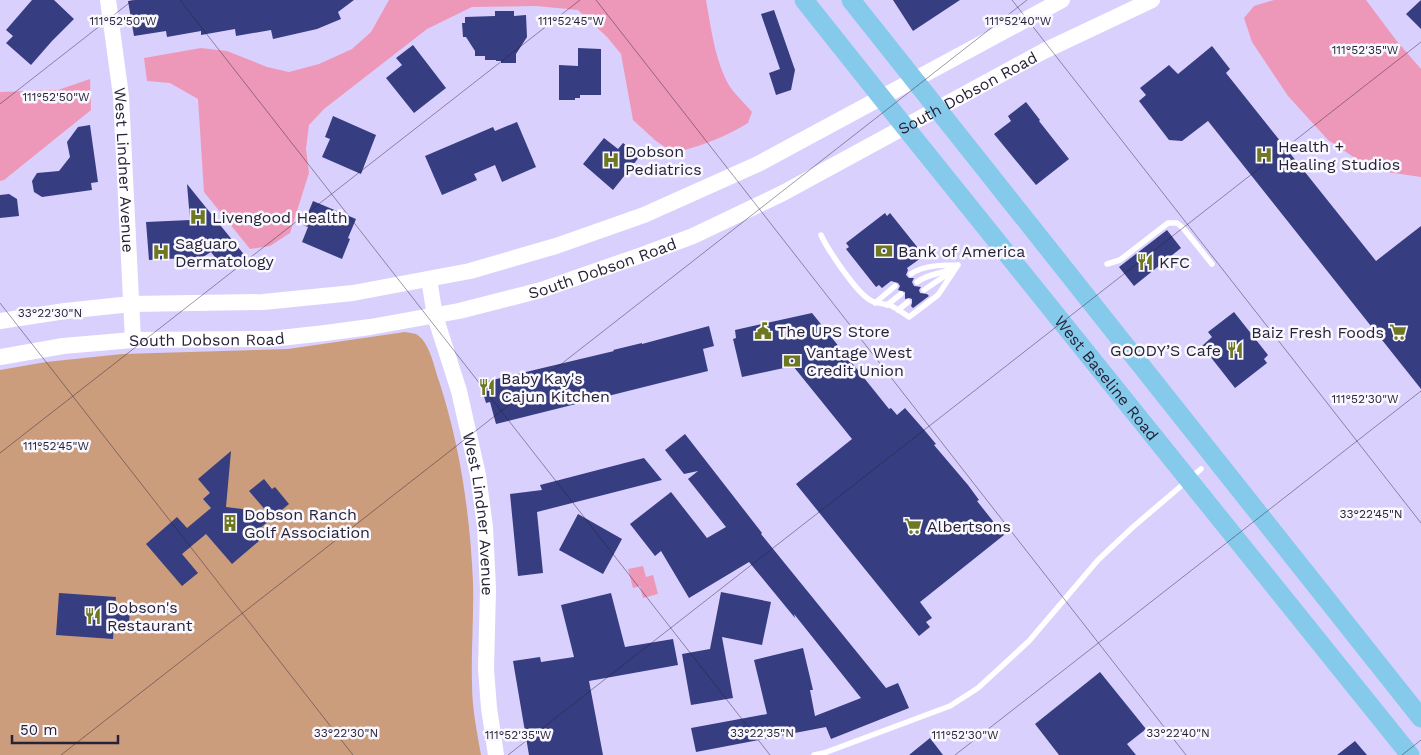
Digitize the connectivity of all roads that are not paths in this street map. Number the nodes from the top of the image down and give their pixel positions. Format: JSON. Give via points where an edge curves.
{"nodes":[{"id":1,"x":108,"y":0,"type":"edge"},
{"id":2,"x":804,"y":0,"type":"edge"},
{"id":3,"x":850,"y":0,"type":"edge"},
{"id":4,"x":1062,"y":0,"type":"edge"},
{"id":5,"x":1152,"y":0,"type":"edge"},
{"id":6,"x":914,"y":79,"type":"junction"},
{"id":7,"x":881,"y":97,"type":"junction"},
{"id":8,"x":938,"y":109,"type":"junction"},
{"id":9,"x":905,"y":127,"type":"junction"},
{"id":10,"x":821,"y":235,"type":"dead end"},
{"id":11,"x":1107,"y":264,"type":"dead end"},
{"id":12,"x":1212,"y":264,"type":"dead end"},
{"id":13,"x":958,"y":265,"type":"junction"},
{"id":14,"x":911,"y":274,"type":"dead end"},
{"id":15,"x":429,"y":279,"type":"junction"},
{"id":16,"x":917,"y":282,"type":"dead end"},
{"id":17,"x":895,"y":286,"type":"dead end"},
{"id":18,"x":924,"y":290,"type":"dead end"},
{"id":19,"x":901,"y":294,"type":"dead end"},
{"id":20,"x":908,"y":302,"type":"dead end"},
{"id":21,"x":875,"y":303,"type":"junction"},
{"id":22,"x":131,"y":304,"type":"junction"},
{"id":23,"x":887,"y":305,"type":"junction"},
{"id":24,"x":898,"y":310,"type":"junction"},
{"id":25,"x":435,"y":316,"type":"junction"},
{"id":26,"x":0,"y":321,"type":"edge"},
{"id":27,"x":133,"y":340,"type":"junction"},
{"id":28,"x":0,"y":357,"type":"edge"},
{"id":29,"x":1195,"y":474,"type":"junction"},
{"id":30,"x":1421,"y":718,"type":"edge"},
{"id":31,"x":496,"y":755,"type":"edge"},
{"id":32,"x":814,"y":755,"type":"edge"},
{"id":33,"x":1410,"y":755,"type":"edge"}],
"edges":[{"from":1,"to":22,"type":"main road","name":"West Lindner Avenue","via":[[121,96]]},
{"from":2,"to":7,"type":"main road","name":"West Baseline Road"},
{"from":3,"to":6,"type":"main road","name":"West Baseline Road"},
{"from":4,"to":6,"type":"main road"},
{"from":5,"to":8,"type":"main road","name":"South Dobson Road","via":[[1044,51]]},
{"from":6,"to":7,"type":"main road"},
{"from":6,"to":8,"type":"main road","name":"West Baseline Road"},
{"from":7,"to":9,"type":"main road","name":"West Baseline Road"},
{"from":7,"to":15,"type":"main road","via":[[758,164],[644,215],[547,249]]},
{"from":8,"to":9,"type":"main road","name":"South Dobson Road"},
{"from":8,"to":30,"type":"main road","name":"West Baseline Road"},
{"from":9,"to":25,"type":"main road","name":"South Dobson Road","via":[[783,194],[693,236],[541,290]]},
{"from":9,"to":29,"type":"main road","name":"West Baseline Road"},
{"from":10,"to":21,"type":"lane","via":[[826,247],[861,292]]},
{"from":11,"to":12,"type":"lane","via":[[1120,260],[1168,223],[1184,228]]},
{"from":13,"to":14,"type":"lane","via":[[923,268]]},
{"from":13,"to":16,"type":"lane"},
{"from":13,"to":18,"type":"lane"},
{"from":13,"to":24,"type":"lane","via":[[938,295],[909,317]]},
{"from":15,"to":22,"type":"main road","via":[[353,293],[263,302]]},
{"from":15,"to":25,"type":"main road","name":"West Lindner Avenue"},
{"from":17,"to":21,"type":"lane"},
{"from":19,"to":23,"type":"lane"},
{"from":20,"to":24,"type":"lane"},
{"from":21,"to":23,"type":"lane"},
{"from":22,"to":26,"type":"main road"},
{"from":22,"to":27,"type":"main road","name":"West Lindner Avenue"},
{"from":23,"to":24,"type":"lane"},
{"from":25,"to":27,"type":"main road","name":"South Dobson Road","via":[[271,339]]},
{"from":25,"to":31,"type":"main road","name":"West Lindner Avenue","via":[[459,391],[478,475],[488,589],[487,679]]},
{"from":27,"to":28,"type":"main road","name":"South Dobson Road","via":[[63,346]]},
{"from":29,"to":32,"type":"lane","via":[[1098,560],[1028,641],[978,688],[950,706]]},
{"from":29,"to":33,"type":"main road","name":"West Baseline Road"}]}
